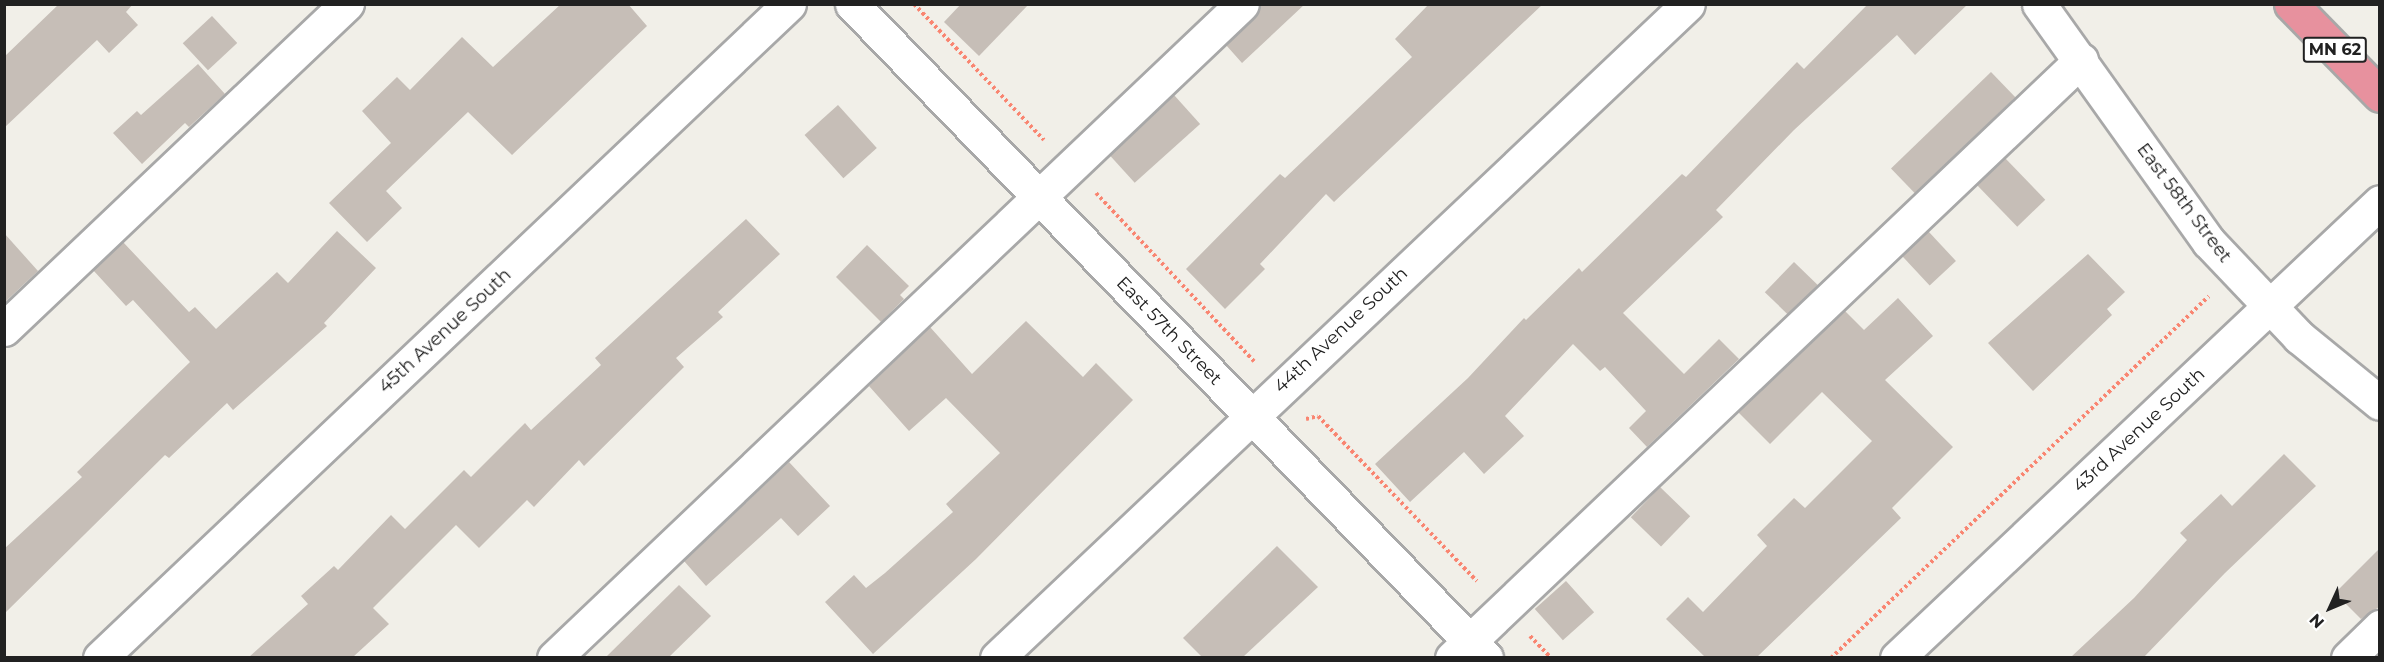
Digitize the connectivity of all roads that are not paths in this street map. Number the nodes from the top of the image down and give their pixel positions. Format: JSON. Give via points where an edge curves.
{"nodes":[{"id":1,"x":347,"y":4,"type":"edge"},
{"id":2,"x":789,"y":4,"type":"edge"},
{"id":3,"x":852,"y":4,"type":"edge"},
{"id":4,"x":1242,"y":4,"type":"edge"},
{"id":5,"x":1688,"y":4,"type":"edge"},
{"id":6,"x":2039,"y":4,"type":"edge"},
{"id":7,"x":2291,"y":4,"type":"edge"},
{"id":8,"x":2081,"y":60,"type":"junction"},
{"id":9,"x":2379,"y":95,"type":"edge"},
{"id":10,"x":1037,"y":196,"type":"junction"},
{"id":11,"x":2379,"y":202,"type":"edge"},
{"id":12,"x":2270,"y":307,"type":"junction"},
{"id":13,"x":4,"y":329,"type":"edge"},
{"id":14,"x":2379,"y":403,"type":"edge"},
{"id":15,"x":1251,"y":414,"type":"junction"},
{"id":16,"x":2379,"y":627,"type":"edge"},
{"id":17,"x":1469,"y":652,"type":"edge"},
{"id":18,"x":100,"y":657,"type":"edge"},
{"id":19,"x":554,"y":657,"type":"edge"},
{"id":20,"x":997,"y":657,"type":"edge"},
{"id":21,"x":1897,"y":657,"type":"edge"},
{"id":22,"x":2348,"y":657,"type":"edge"}],
"edges":[{"from":1,"to":13,"type":"street"},
{"from":2,"to":18,"type":"street","name":"45th Avenue South"},
{"from":3,"to":10,"type":"street","name":"East 57th Street"},
{"from":4,"to":10,"type":"street"},
{"from":5,"to":15,"type":"street","name":"44th Avenue South"},
{"from":6,"to":8,"type":"street","name":"East 58th Street"},
{"from":7,"to":9,"type":"highway","number":"MN 62"},
{"from":8,"to":12,"type":"street","name":"East 58th Street","via":[[2209,242]]},
{"from":8,"to":17,"type":"street","via":[[1504,609]]},
{"from":10,"to":15,"type":"street","name":"East 57th Street"},
{"from":10,"to":19,"type":"street"},
{"from":11,"to":12,"type":"street","name":"43rd Avenue South"},
{"from":12,"to":14,"type":"street","name":"East 58th Street","via":[[2331,365]]},
{"from":12,"to":21,"type":"street","name":"43rd Avenue South"},
{"from":15,"to":17,"type":"street","name":"East 57th Street"},
{"from":15,"to":20,"type":"street","name":"44th Avenue South"},
{"from":16,"to":22,"type":"street"}]}
